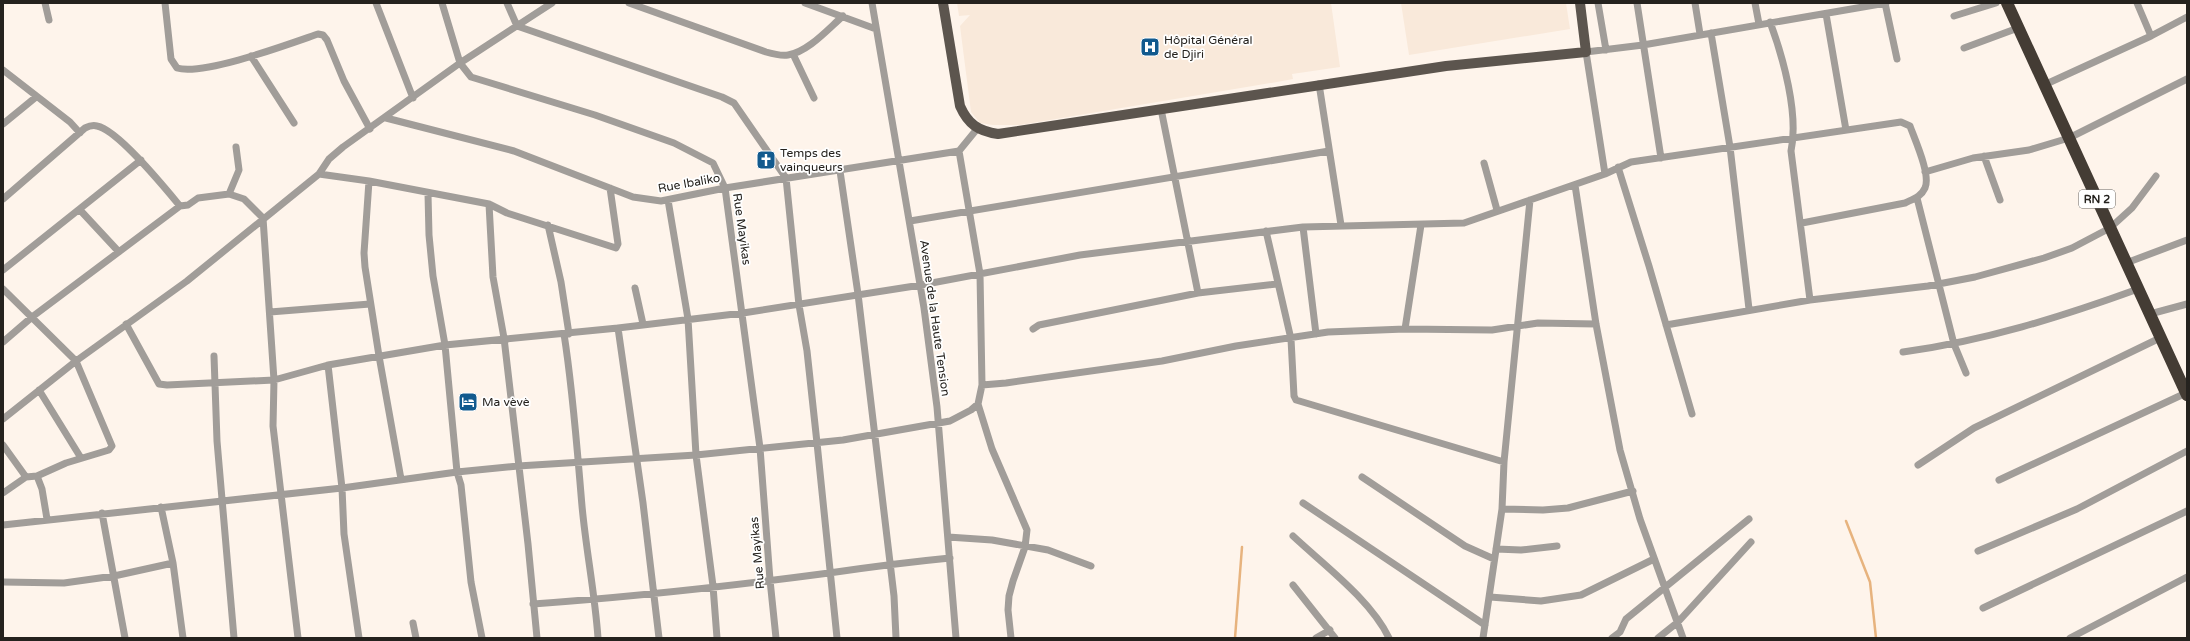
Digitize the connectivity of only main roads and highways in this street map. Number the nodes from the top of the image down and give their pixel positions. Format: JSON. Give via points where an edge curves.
{"nodes":[{"id":1,"x":944,"y":3,"type":"edge"},
{"id":2,"x":1580,"y":3,"type":"edge"},
{"id":3,"x":2007,"y":3,"type":"edge"},
{"id":4,"x":2187,"y":394,"type":"edge"}],
"edges":[{"from":1,"to":2,"type":"main road","via":[[960,106],[970,123],[977,129],[998,134],[1446,66],[1586,52]]},
{"from":3,"to":4,"type":"highway","number":"RN 2"}]}
